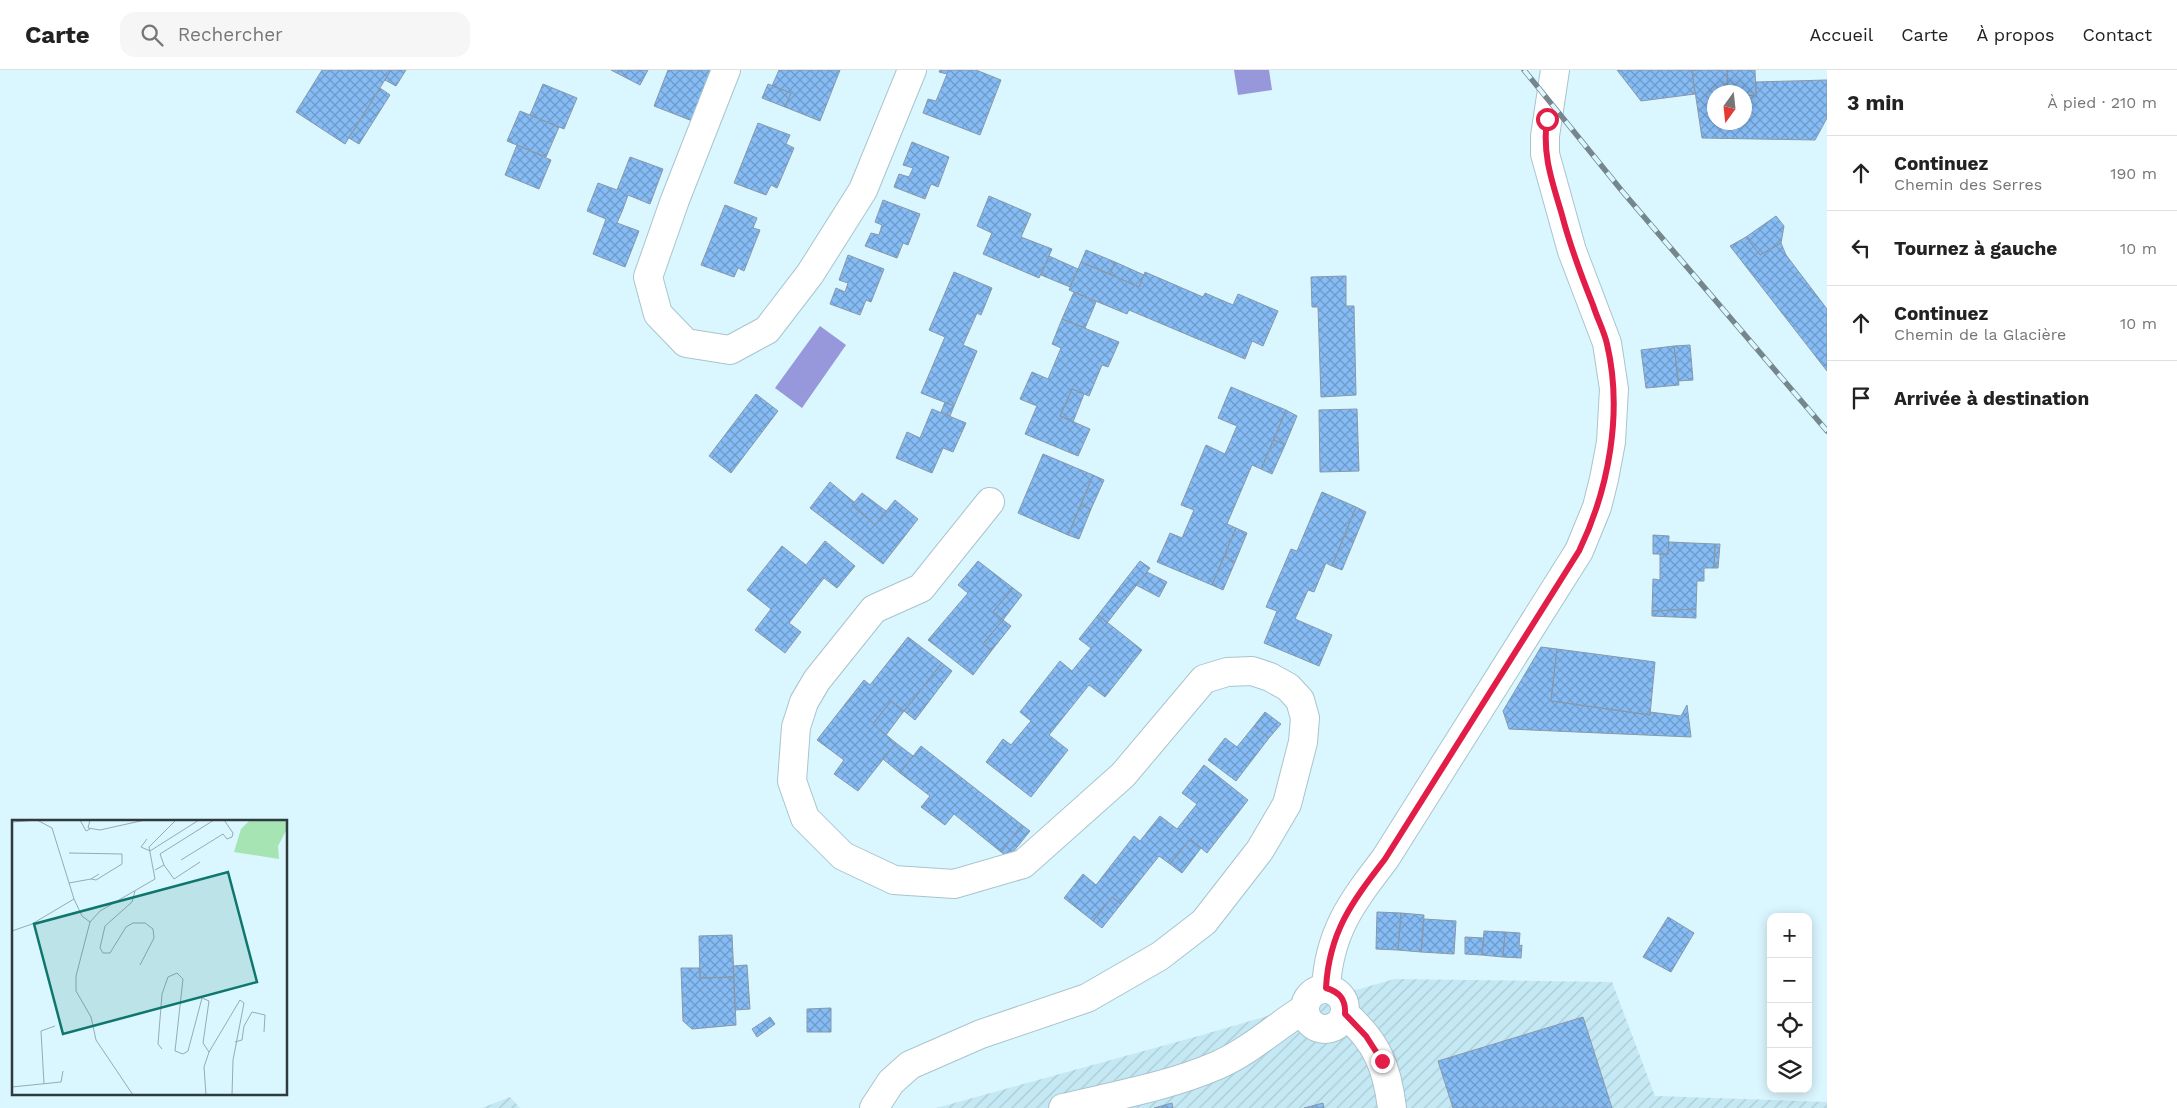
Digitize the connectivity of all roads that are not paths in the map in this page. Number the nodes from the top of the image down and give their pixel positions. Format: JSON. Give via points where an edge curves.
{"nodes":[{"id":1,"x":726,"y":70,"type":"edge"},
{"id":2,"x":912,"y":70,"type":"edge"},
{"id":3,"x":1555,"y":70,"type":"edge"},
{"id":4,"x":990,"y":502,"type":"dead end"},
{"id":5,"x":1326,"y":988,"type":"junction"},
{"id":6,"x":1304,"y":1009,"type":"junction"},
{"id":7,"x":1345,"y":1014,"type":"junction"},
{"id":8,"x":874,"y":1108,"type":"edge"},
{"id":9,"x":1063,"y":1108,"type":"edge"},
{"id":10,"x":1392,"y":1108,"type":"edge"}],
"edges":[{"from":1,"to":2,"type":"street","via":[[648,277],[658,314],[686,343],[730,350],[767,330],[810,274],[864,190]]},
{"from":3,"to":5,"type":"street","via":[[1544,136],[1545,154],[1572,252],[1607,343],[1614,389],[1611,442],[1599,498],[1588,533],[1566,573],[1385,859],[1354,899],[1334,939]]},
{"from":4,"to":8,"type":"street","via":[[921,588],[874,609],[804,702],[796,727],[792,781],[806,818],[843,856],[894,880],[954,884],[1023,864],[1123,775],[1204,679],[1227,672],[1252,672],[1288,687],[1300,700],[1304,718],[1303,742],[1287,804],[1260,850],[1204,922],[1160,956],[1087,998],[982,1034],[910,1065],[891,1082]]},
{"from":5,"to":6,"type":"street","via":[[1311,994]]},
{"from":5,"to":7,"type":"street","via":[[1342,997]]},
{"from":6,"to":7,"type":"street","via":[[1313,1026],[1322,1029],[1340,1023]]},
{"from":6,"to":9,"type":"street","via":[[1250,1048],[1218,1066],[1153,1087]]},
{"from":7,"to":10,"type":"street","via":[[1366,1036],[1382,1061]]}]}
